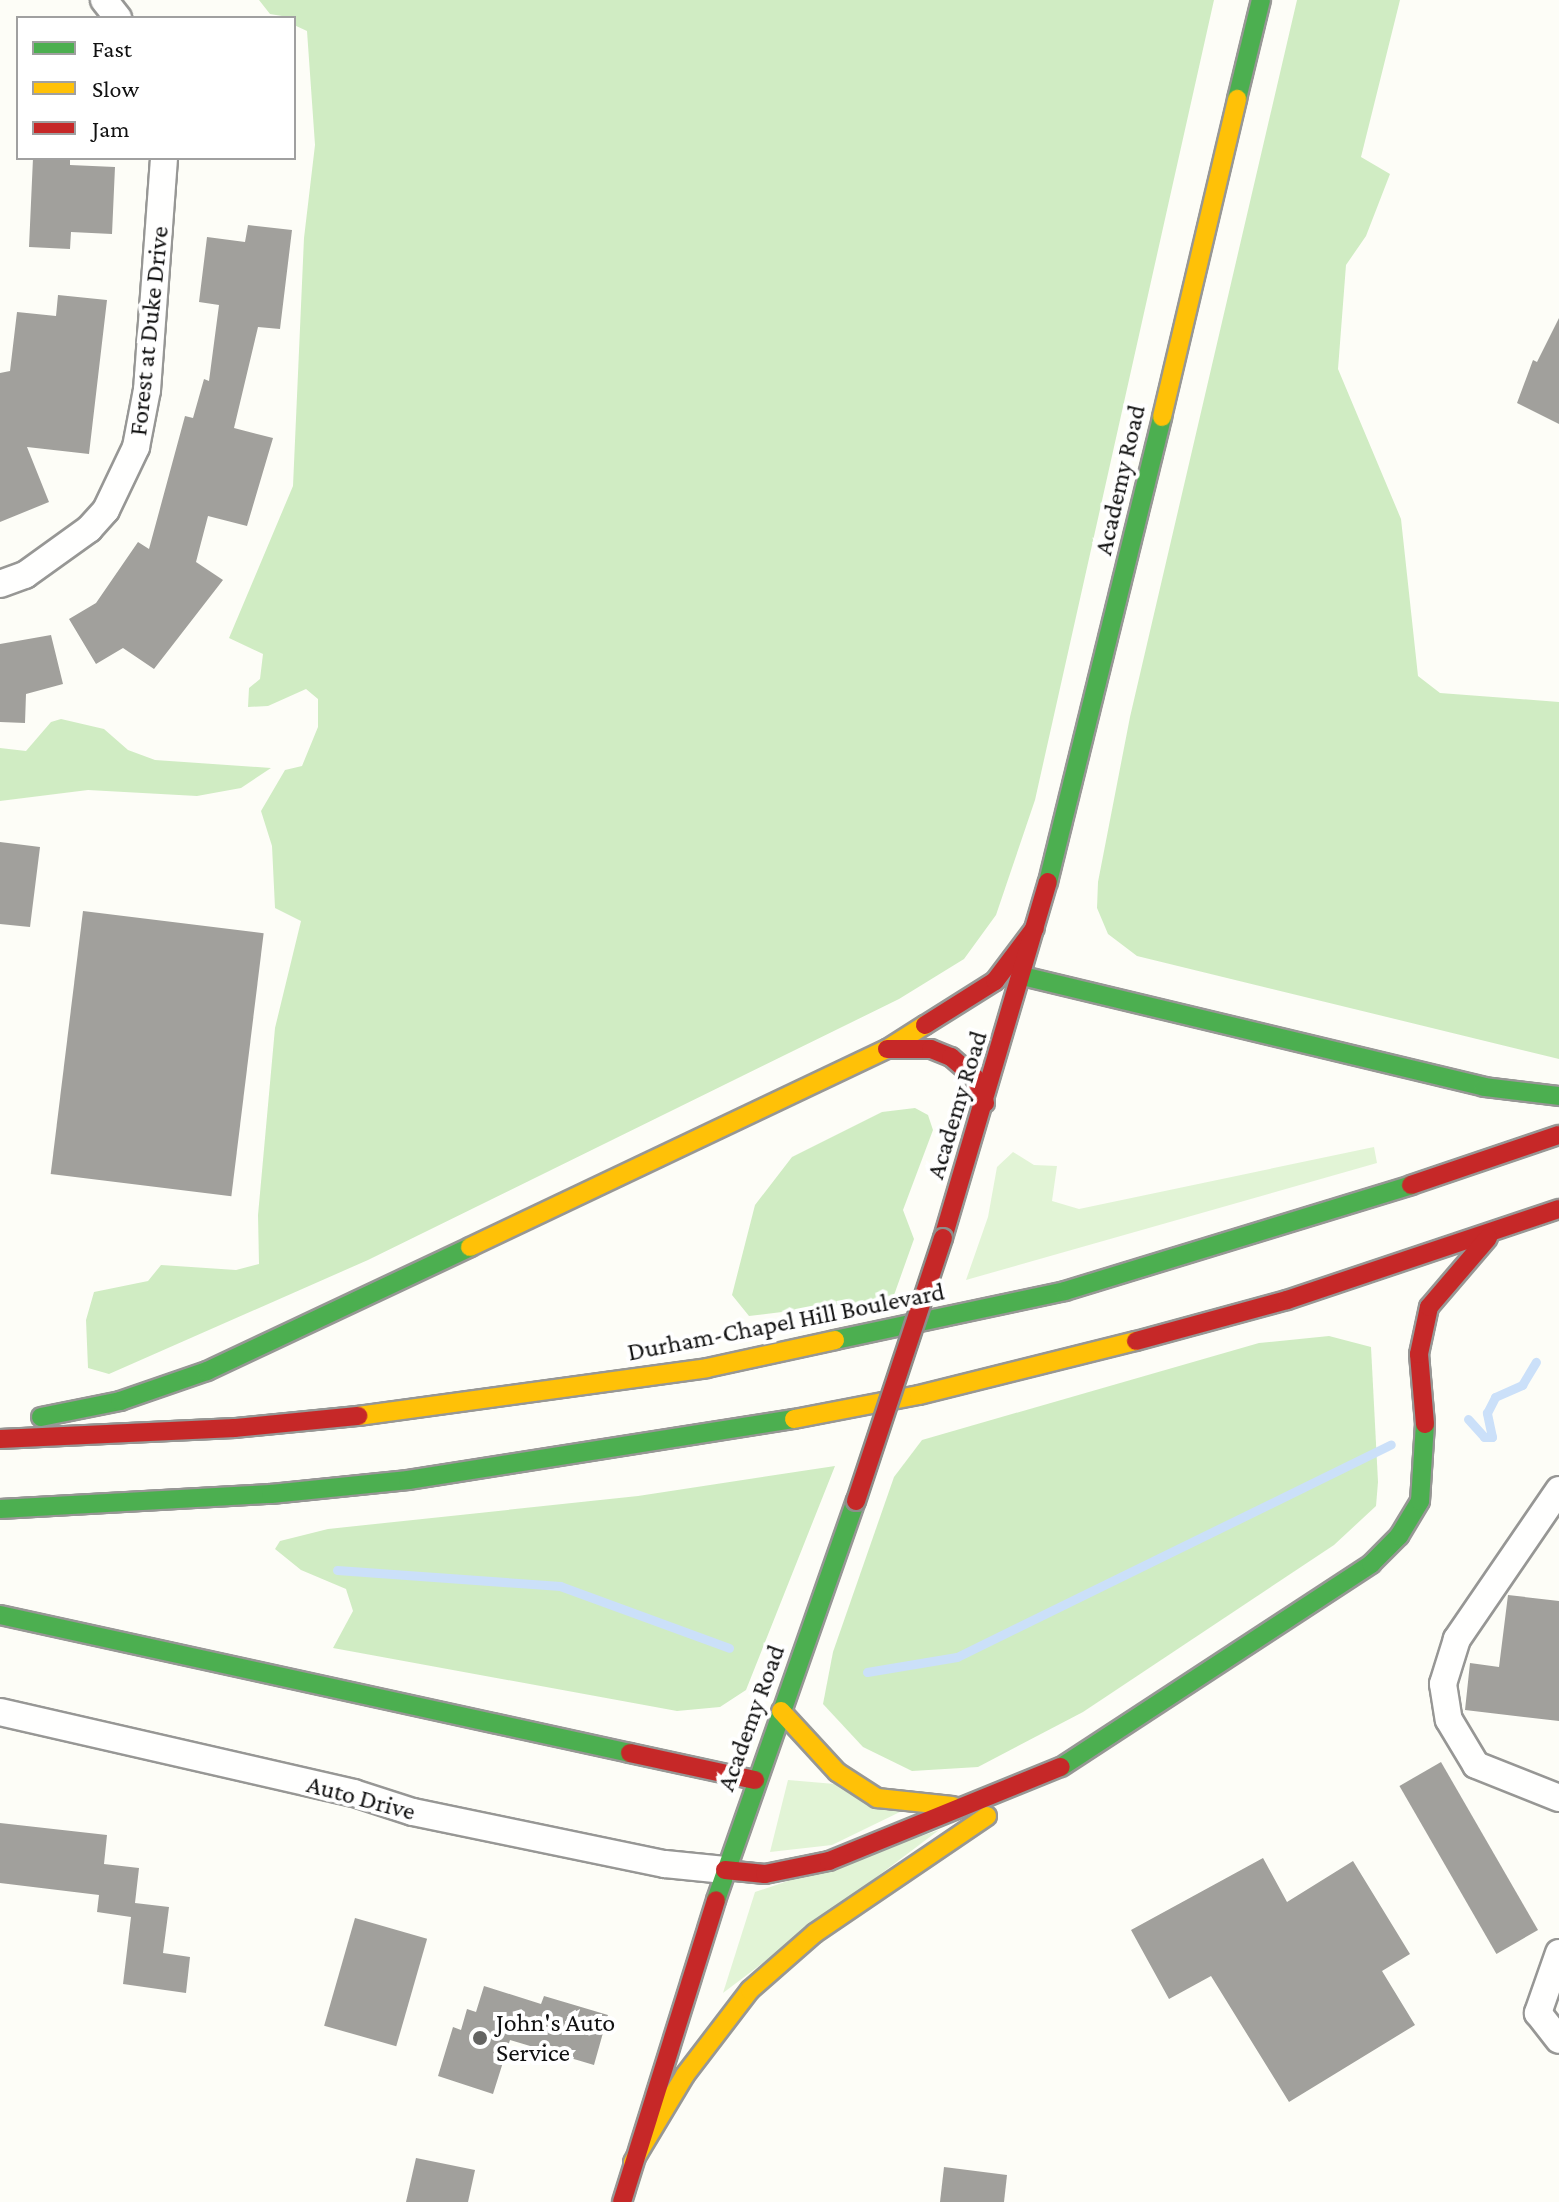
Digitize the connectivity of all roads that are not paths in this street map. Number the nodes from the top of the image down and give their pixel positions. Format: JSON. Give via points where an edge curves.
{"nodes":[{"id":1,"x":104,"y":0,"type":"edge"},
{"id":2,"x":1261,"y":0,"type":"edge"},
{"id":3,"x":116,"y":16,"type":"edge"},
{"id":4,"x":164,"y":160,"type":"edge"},
{"id":5,"x":0,"y":584,"type":"edge"},
{"id":6,"x":1035,"y":928,"type":"junction"},
{"id":7,"x":1023,"y":976,"type":"junction"},
{"id":8,"x":887,"y":1049,"type":"junction"},
{"id":9,"x":1559,"y":1096,"type":"edge"},
{"id":10,"x":985,"y":1103,"type":"junction"},
{"id":11,"x":1559,"y":1135,"type":"edge"},
{"id":12,"x":1559,"y":1209,"type":"edge"},
{"id":13,"x":1494,"y":1232,"type":"junction"},
{"id":14,"x":0,"y":1423,"type":"edge"},
{"id":15,"x":0,"y":1439,"type":"edge"},
{"id":16,"x":1559,"y":1490,"type":"edge"},
{"id":17,"x":0,"y":1509,"type":"edge"},
{"id":18,"x":0,"y":1615,"type":"edge"},
{"id":19,"x":781,"y":1711,"type":"junction"},
{"id":20,"x":0,"y":1712,"type":"edge"},
{"id":21,"x":1062,"y":1767,"type":"junction"},
{"id":22,"x":755,"y":1780,"type":"junction"},
{"id":23,"x":1559,"y":1798,"type":"edge"},
{"id":24,"x":967,"y":1806,"type":"junction"},
{"id":25,"x":725,"y":1870,"type":"junction"},
{"id":26,"x":1559,"y":1953,"type":"edge"},
{"id":27,"x":1559,"y":2040,"type":"edge"},
{"id":28,"x":633,"y":2162,"type":"junction"},
{"id":29,"x":622,"y":2202,"type":"edge"}],
"edges":[{"from":1,"to":3,"type":"street"},
{"from":2,"to":6,"type":"main road","name":"Academy Road","via":[[1077,775]]},
{"from":4,"to":5,"type":"street","name":"Forest at Duke Drive","via":[[147,390],[136,447],[118,490],[89,529],[25,575]]},
{"from":6,"to":7,"type":"main road","name":"Academy Road"},
{"from":6,"to":8,"type":"main road","via":[[995,981]]},
{"from":7,"to":9,"type":"main road","via":[[1484,1087]]},
{"from":7,"to":10,"type":"main road","name":"Academy Road"},
{"from":8,"to":10,"type":"main road","via":[[931,1049],[951,1057],[975,1078]]},
{"from":8,"to":14,"type":"main road","via":[[207,1371],[120,1401]]},
{"from":10,"to":19,"type":"main road","name":"Academy Road","bridge":true,"via":[[856,1501]]},
{"from":11,"to":15,"type":"main road","name":"Durham-Chapel Hill Boulevard","via":[[1300,1223],[1065,1291],[707,1368],[448,1407],[266,1425]]},
{"from":12,"to":13,"type":"main road"},
{"from":13,"to":17,"type":"main road","via":[[1287,1300],[1105,1350],[919,1395],[728,1432],[378,1483]]},
{"from":13,"to":21,"type":"main road","via":[[1440,1290],[1423,1326],[1424,1477],[1414,1515],[1399,1536],[1334,1593]]},
{"from":16,"to":23,"type":"street","via":[[1457,1639],[1443,1684],[1449,1720],[1476,1765]]},
{"from":18,"to":22,"type":"main road"},
{"from":19,"to":22,"type":"main road","name":"Academy Road"},
{"from":19,"to":24,"type":"main road","via":[[837,1772],[877,1798]]},
{"from":20,"to":25,"type":"street","name":"Auto Drive","via":[[354,1793],[413,1812],[665,1864]]},
{"from":21,"to":24,"type":"main road"},
{"from":21,"to":28,"type":"main road","via":[[843,1912],[768,1972],[713,2035]]},
{"from":22,"to":25,"type":"main road","name":"Academy Road"},
{"from":24,"to":25,"type":"main road","via":[[829,1861],[765,1874]]},
{"from":25,"to":28,"type":"main road","name":"Academy Road"},
{"from":26,"to":27,"type":"street","via":[[1538,2013]]},
{"from":28,"to":29,"type":"main road","name":"Academy Road"}]}
